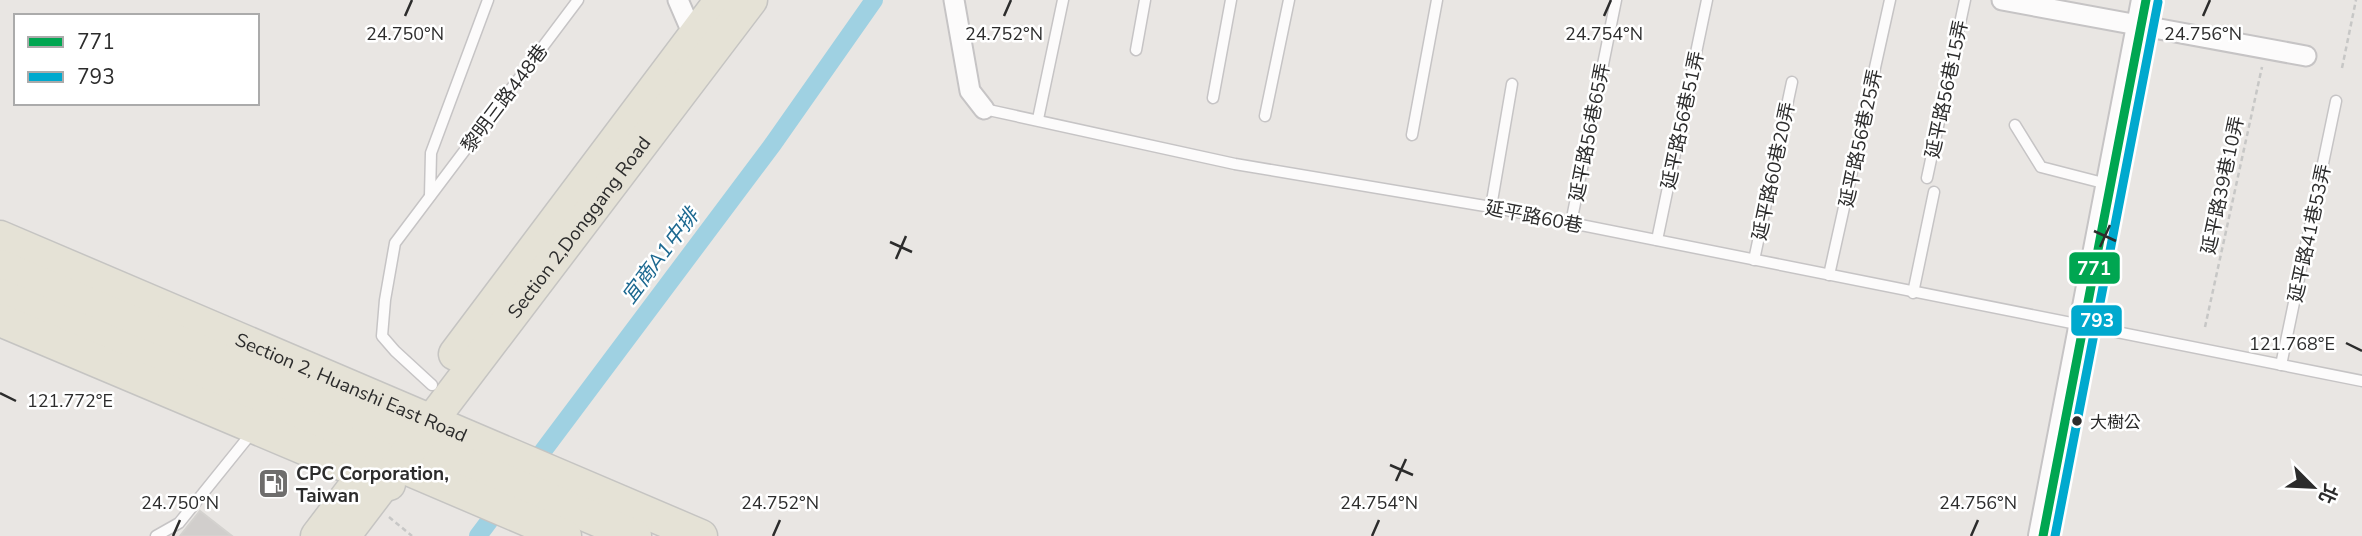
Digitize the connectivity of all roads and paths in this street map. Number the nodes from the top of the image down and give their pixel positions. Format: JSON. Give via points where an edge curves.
{"nodes":[{"id":1,"x":488,"y":0,"type":"edge"},
{"id":2,"x":578,"y":0,"type":"edge"},
{"id":3,"x":678,"y":0,"type":"edge"},
{"id":4,"x":720,"y":0,"type":"edge"},
{"id":5,"x":751,"y":0,"type":"edge"},
{"id":6,"x":954,"y":0,"type":"edge"},
{"id":7,"x":1063,"y":0,"type":"edge"},
{"id":8,"x":1146,"y":0,"type":"edge"},
{"id":9,"x":1231,"y":0,"type":"edge"},
{"id":10,"x":1289,"y":0,"type":"edge"},
{"id":11,"x":1437,"y":0,"type":"edge"},
{"id":12,"x":1616,"y":0,"type":"edge"},
{"id":13,"x":1707,"y":0,"type":"edge"},
{"id":14,"x":1890,"y":0,"type":"edge"},
{"id":15,"x":1965,"y":0,"type":"edge"},
{"id":16,"x":2001,"y":0,"type":"edge"},
{"id":17,"x":2356,"y":0,"type":"edge"},
{"id":18,"x":2143,"y":12,"type":"edge"},
{"id":19,"x":698,"y":49,"type":"junction"},
{"id":20,"x":2267,"y":49,"type":"junction"},
{"id":21,"x":1136,"y":50,"type":"dead end"},
{"id":22,"x":2306,"y":56,"type":"dead end"},
{"id":23,"x":2342,"y":68,"type":"dead end"},
{"id":24,"x":1793,"y":82,"type":"dead end"},
{"id":25,"x":1512,"y":84,"type":"dead end"},
{"id":26,"x":1213,"y":98,"type":"dead end"},
{"id":27,"x":2336,"y":101,"type":"dead end"},
{"id":28,"x":984,"y":108,"type":"joint"},
{"id":29,"x":1265,"y":116,"type":"dead end"},
{"id":30,"x":1038,"y":120,"type":"junction"},
{"id":31,"x":2015,"y":125,"type":"dead end"},
{"id":32,"x":1412,"y":135,"type":"dead end"},
{"id":33,"x":1927,"y":178,"type":"dead end"},
{"id":34,"x":2110,"y":185,"type":"junction"},
{"id":35,"x":1934,"y":192,"type":"dead end"},
{"id":36,"x":430,"y":197,"type":"junction"},
{"id":37,"x":1491,"y":207,"type":"junction"},
{"id":38,"x":1571,"y":223,"type":"junction"},
{"id":39,"x":0,"y":237,"type":"edge"},
{"id":40,"x":1657,"y":240,"type":"junction"},
{"id":41,"x":1754,"y":260,"type":"junction"},
{"id":42,"x":0,"y":266,"type":"edge"},
{"id":43,"x":1829,"y":275,"type":"junction"},
{"id":44,"x":1913,"y":293,"type":"junction"},
{"id":45,"x":0,"y":295,"type":"edge"},
{"id":46,"x":0,"y":320,"type":"edge"},
{"id":47,"x":2083,"y":326,"type":"junction"},
{"id":48,"x":2205,"y":327,"type":"dead end"},
{"id":49,"x":2281,"y":365,"type":"junction"},
{"id":50,"x":2362,"y":381,"type":"edge"},
{"id":51,"x":432,"y":384,"type":"junction"},
{"id":52,"x":270,"y":395,"type":"junction"},
{"id":53,"x":395,"y":453,"type":"junction"},
{"id":54,"x":156,"y":536,"type":"edge"},
{"id":55,"x":317,"y":536,"type":"edge"},
{"id":56,"x":344,"y":536,"type":"edge"},
{"id":57,"x":412,"y":536,"type":"edge"},
{"id":58,"x":511,"y":536,"type":"edge"},
{"id":59,"x":565,"y":536,"type":"edge"},
{"id":60,"x":635,"y":536,"type":"edge"},
{"id":61,"x":701,"y":536,"type":"edge"},
{"id":62,"x":2043,"y":536,"type":"edge"}],
"edges":[{"from":1,"to":36,"type":"lane","via":[[431,153]]},
{"from":2,"to":36,"type":"lane","name":"黎明三路448巷"},
{"from":3,"to":19,"type":"street"},
{"from":4,"to":19,"type":"main road","name":"Section 2,Donggang Road"},
{"from":5,"to":19,"type":"main road","name":"Section 2,Donggang Road"},
{"from":6,"to":28,"type":"street","via":[[970,90]]},
{"from":7,"to":30,"type":"lane"},
{"from":8,"to":21,"type":"lane"},
{"from":9,"to":26,"type":"lane"},
{"from":10,"to":29,"type":"lane"},
{"from":11,"to":32,"type":"lane"},
{"from":12,"to":38,"type":"lane","name":"延平路56巷65弄"},
{"from":13,"to":40,"type":"lane","name":"延平路56巷51弄"},
{"from":14,"to":43,"type":"lane","name":"延平路56巷25弄"},
{"from":15,"to":33,"type":"lane","name":"延平路56巷15弄"},
{"from":16,"to":18,"type":"street"},
{"from":17,"to":23,"type":"path"},
{"from":18,"to":20,"type":"street"},
{"from":18,"to":34,"type":"main road"},
{"from":19,"to":51,"type":"main road","name":"Section 2,Donggang Road"},
{"from":19,"to":53,"type":"main road","name":"Section 2,Donggang Road"},
{"from":20,"to":22,"type":"street"},
{"from":20,"to":48,"type":"path","name":"延平路39巷10弄"},
{"from":24,"to":41,"type":"lane","name":"延平路60巷20弄"},
{"from":25,"to":37,"type":"lane"},
{"from":27,"to":49,"type":"lane","name":"延平路41巷53弄"},
{"from":28,"to":30,"type":"lane","name":"延平路60巷"},
{"from":30,"to":37,"type":"lane","name":"延平路60巷","via":[[1235,164]]},
{"from":31,"to":34,"type":"lane","via":[[2041,167]]},
{"from":34,"to":47,"type":"main road"},
{"from":35,"to":44,"type":"lane"},
{"from":36,"to":51,"type":"lane","name":"黎明三路448巷","via":[[395,243],[382,336]]},
{"from":37,"to":38,"type":"lane","name":"延平路60巷"},
{"from":38,"to":40,"type":"lane","name":"延平路60巷"},
{"from":39,"to":52,"type":"main road","name":"Section 2, Huanshi East Road"},
{"from":40,"to":41,"type":"lane","name":"延平路60巷"},
{"from":41,"to":43,"type":"lane","name":"延平路60巷"},
{"from":42,"to":52,"type":"main road","name":"Section 2, Huanshi East Road"},
{"from":43,"to":44,"type":"lane","name":"延平路60巷"},
{"from":44,"to":47,"type":"lane","name":"延平路60巷"},
{"from":45,"to":52,"type":"main road","name":"Section 2, Huanshi East Road"},
{"from":46,"to":52,"type":"main road","name":"Section 2, Huanshi East Road"},
{"from":47,"to":49,"type":"lane","name":"延平路60巷"},
{"from":47,"to":62,"type":"main road"},
{"from":49,"to":50,"type":"lane","name":"延平路60巷"},
{"from":51,"to":53,"type":"main road","name":"Section 2,Donggang Road"},
{"from":52,"to":53,"type":"main road","name":"Section 2, Huanshi East Road"},
{"from":52,"to":53,"type":"main road","name":"Section 2, Huanshi East Road"},
{"from":52,"to":54,"type":"lane","via":[[179,523]]},
{"from":53,"to":55,"type":"main road"},
{"from":53,"to":56,"type":"main road"},
{"from":53,"to":57,"type":"path"},
{"from":53,"to":58,"type":"main road","name":"Section 2, Huanshi East Road"},
{"from":53,"to":59,"type":"main road","name":"Section 2, Huanshi East Road"},
{"from":53,"to":60,"type":"main road","name":"Section 2, Huanshi East Road"},
{"from":53,"to":61,"type":"main road","name":"Section 2, Huanshi East Road"}]}
